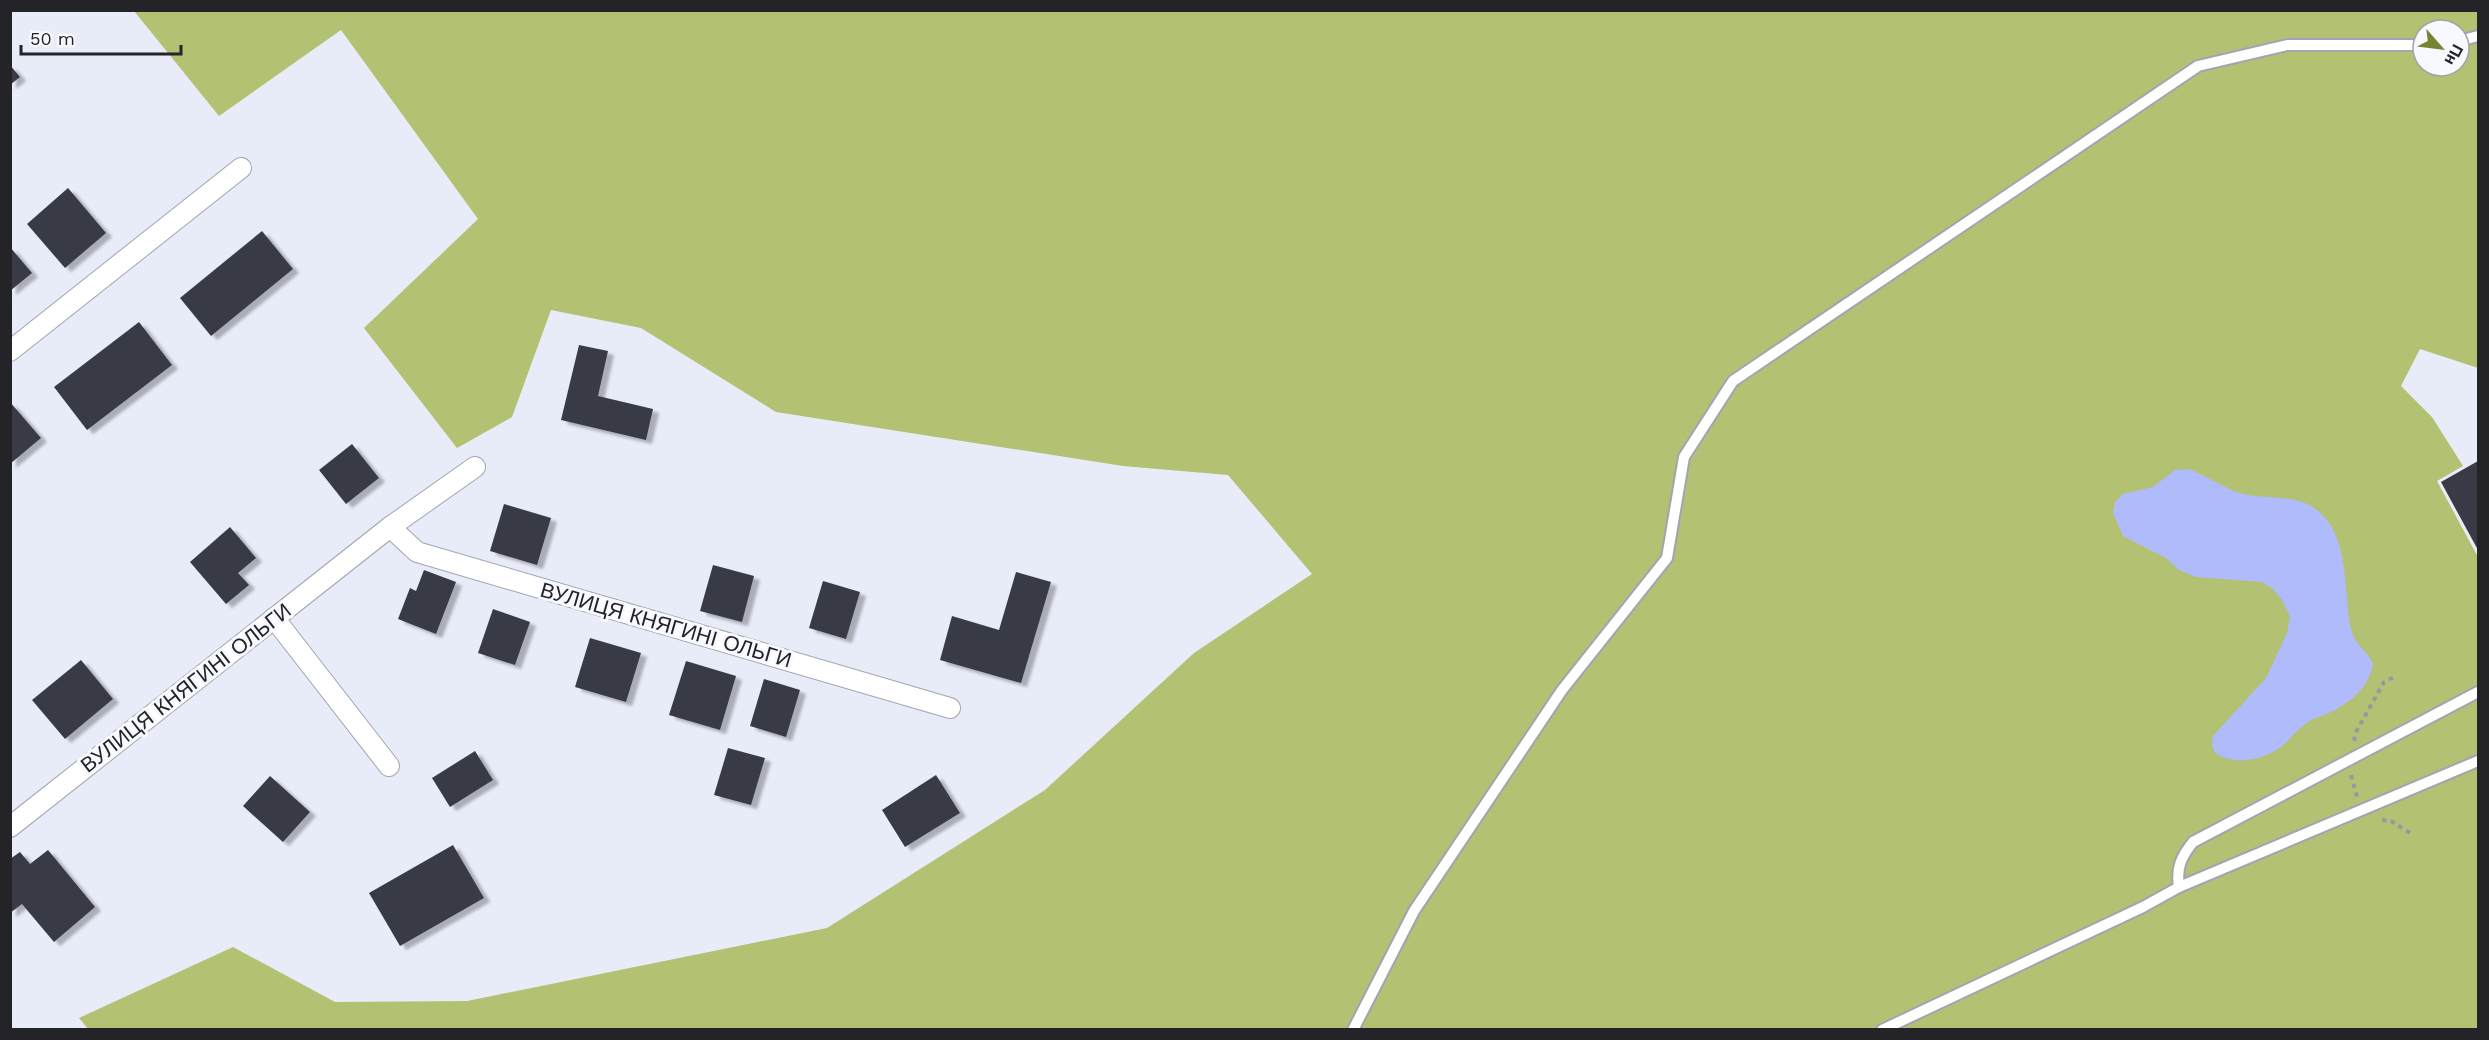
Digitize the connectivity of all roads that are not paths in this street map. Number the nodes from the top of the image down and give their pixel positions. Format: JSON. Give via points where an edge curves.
{"nodes":[{"id":1,"x":2411,"y":45,"type":"edge"},
{"id":2,"x":242,"y":168,"type":"dead end"},
{"id":3,"x":10,"y":351,"type":"edge"},
{"id":4,"x":475,"y":467,"type":"dead end"},
{"id":5,"x":390,"y":527,"type":"junction"},
{"id":6,"x":274,"y":618,"type":"junction"},
{"id":7,"x":2478,"y":692,"type":"edge"},
{"id":8,"x":950,"y":708,"type":"dead end"},
{"id":9,"x":2478,"y":761,"type":"edge"},
{"id":10,"x":389,"y":766,"type":"dead end"},
{"id":11,"x":10,"y":827,"type":"edge"},
{"id":12,"x":2179,"y":887,"type":"junction"},
{"id":13,"x":1353,"y":1029,"type":"edge"},
{"id":14,"x":1882,"y":1029,"type":"edge"}],
"edges":[{"from":1,"to":13,"type":"lane","via":[[2287,45],[2198,66],[1733,381],[1684,457],[1666,558],[1562,690],[1414,911]]},
{"from":2,"to":3,"type":"street"},
{"from":4,"to":5,"type":"street","name":"ВУЛИЦЯ КНЯГИНІ ОЛЬГИ"},
{"from":5,"to":6,"type":"street","name":"ВУЛИЦЯ КНЯГИНІ ОЛЬГИ"},
{"from":5,"to":8,"type":"street","name":"ВУЛИЦЯ КНЯГИНІ ОЛЬГИ","via":[[417,552]]},
{"from":6,"to":10,"type":"street"},
{"from":6,"to":11,"type":"street","name":"ВУЛИЦЯ КНЯГИНІ ОЛЬГИ"},
{"from":7,"to":12,"type":"lane","via":[[2193,842],[2177,873]]},
{"from":9,"to":12,"type":"lane"},
{"from":12,"to":14,"type":"lane"}]}
